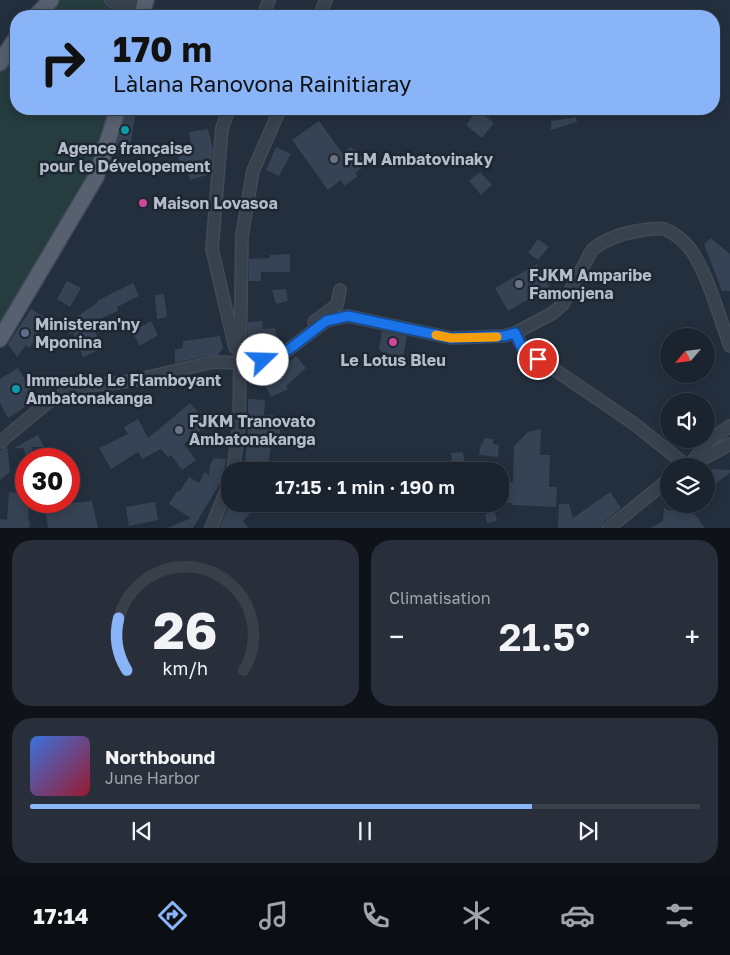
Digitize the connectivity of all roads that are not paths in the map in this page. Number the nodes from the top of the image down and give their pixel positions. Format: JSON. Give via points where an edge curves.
{"nodes":[{"id":1,"x":50,"y":0,"type":"edge"},
{"id":2,"x":111,"y":0,"type":"edge"},
{"id":3,"x":128,"y":0,"type":"edge"},
{"id":4,"x":41,"y":10,"type":"edge"},
{"id":5,"x":136,"y":10,"type":"edge"},
{"id":6,"x":139,"y":10,"type":"edge"},
{"id":7,"x":10,"y":47,"type":"edge"},
{"id":8,"x":0,"y":63,"type":"edge"},
{"id":9,"x":116,"y":115,"type":"edge"},
{"id":10,"x":227,"y":115,"type":"edge"},
{"id":11,"x":277,"y":115,"type":"edge"},
{"id":12,"x":340,"y":290,"type":"dead end"},
{"id":13,"x":515,"y":333,"type":"junction"},
{"id":14,"x":0,"y":339,"type":"edge"},
{"id":15,"x":730,"y":346,"type":"edge"},
{"id":16,"x":263,"y":360,"type":"junction"},
{"id":17,"x":239,"y":363,"type":"junction"},
{"id":18,"x":730,"y":426,"type":"edge"},
{"id":19,"x":0,"y":442,"type":"edge"},
{"id":20,"x":730,"y":444,"type":"edge"},
{"id":21,"x":680,"y":458,"type":"edge"},
{"id":22,"x":694,"y":458,"type":"edge"},
{"id":23,"x":703,"y":458,"type":"edge"},
{"id":24,"x":234,"y":462,"type":"edge"},
{"id":25,"x":660,"y":486,"type":"edge"},
{"id":26,"x":221,"y":503,"type":"edge"},
{"id":27,"x":211,"y":528,"type":"edge"},
{"id":28,"x":609,"y":528,"type":"edge"}],
"edges":[{"from":1,"to":4,"type":"main road"},
{"from":2,"to":5,"type":"street"},
{"from":3,"to":6,"type":"street"},
{"from":7,"to":8,"type":"main road"},
{"from":9,"to":14,"type":"main road","via":[[96,177]]},
{"from":10,"to":17,"type":"street","via":[[222,128],[212,249]]},
{"from":11,"to":17,"type":"street","via":[[253,171],[242,234]]},
{"from":12,"to":16,"type":"street","via":[[337,305]]},
{"from":13,"to":15,"type":"street","via":[[553,313],[563,304],[592,250],[599,244],[622,234],[662,229],[680,238],[693,252]]},
{"from":13,"to":16,"type":"street","via":[[451,338],[348,316],[326,321],[284,353]]},
{"from":13,"to":21,"type":"street","via":[[522,348]]},
{"from":16,"to":17,"type":"street"},
{"from":17,"to":19,"type":"street","via":[[212,362],[132,381],[69,391],[46,403]]},
{"from":17,"to":24,"type":"street","via":[[239,425]]},
{"from":18,"to":22,"type":"street","via":[[710,440]]},
{"from":20,"to":23,"type":"street"},
{"from":25,"to":28,"type":"street"},
{"from":26,"to":27,"type":"street"}]}
